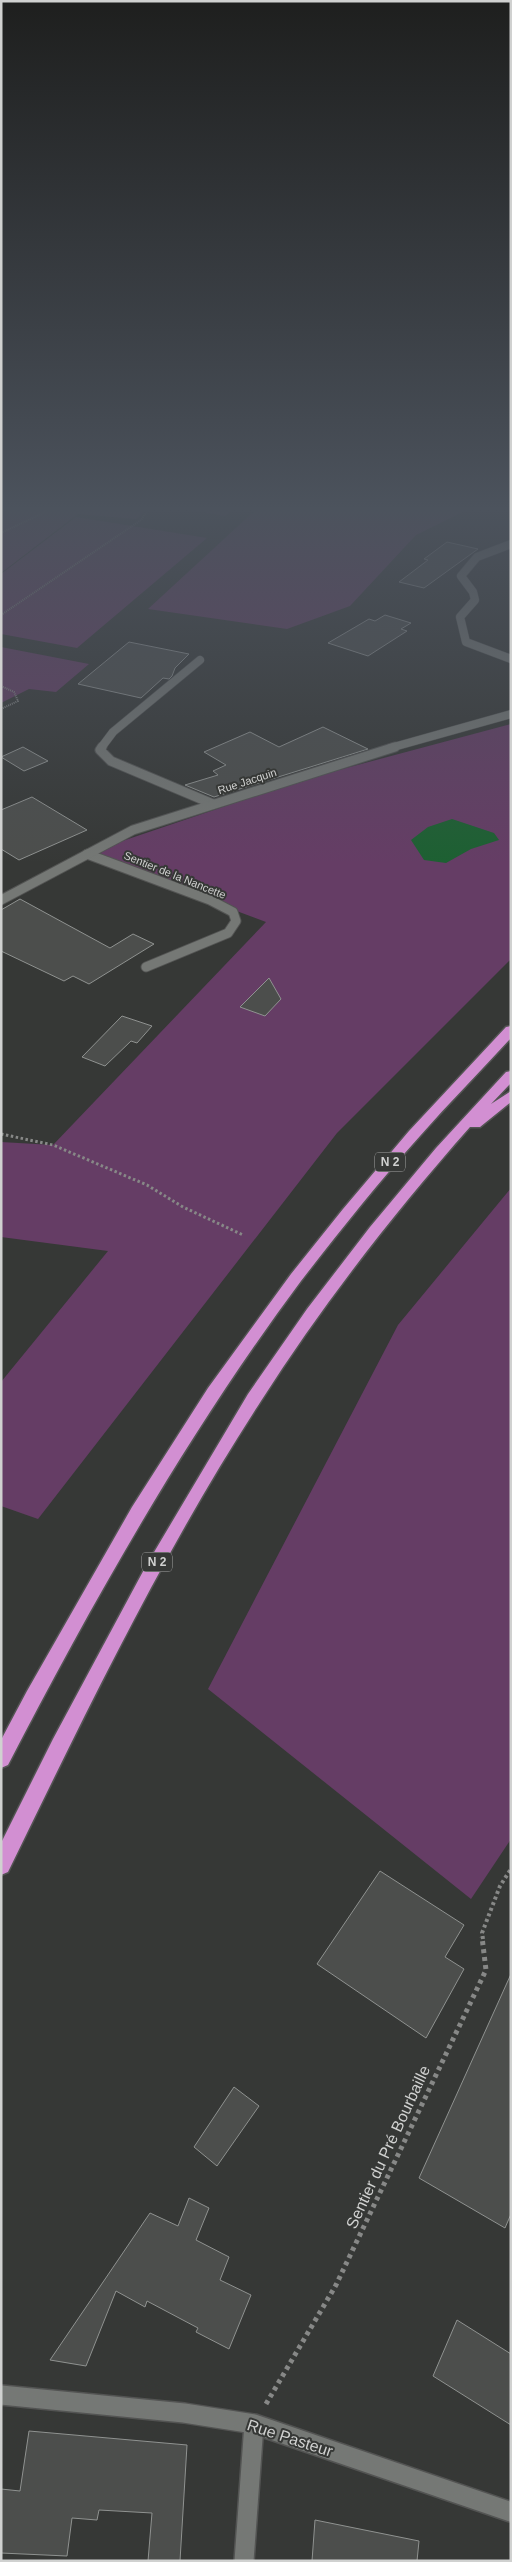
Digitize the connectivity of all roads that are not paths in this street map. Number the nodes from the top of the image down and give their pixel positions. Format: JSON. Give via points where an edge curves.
{"nodes":[{"id":1,"x":462,"y":625,"type":"edge"},
{"id":2,"x":511,"y":658,"type":"edge"},
{"id":3,"x":200,"y":660,"type":"dead end"},
{"id":4,"x":511,"y":714,"type":"edge"},
{"id":5,"x":212,"y":804,"type":"junction"},
{"id":6,"x":87,"y":854,"type":"junction"},
{"id":7,"x":1,"y":900,"type":"edge"},
{"id":8,"x":146,"y":968,"type":"dead end"},
{"id":9,"x":511,"y":1032,"type":"edge"},
{"id":10,"x":511,"y":1075,"type":"edge"},
{"id":11,"x":511,"y":1095,"type":"edge"},
{"id":12,"x":429,"y":1165,"type":"junction"},
{"id":13,"x":1,"y":1759,"type":"edge"},
{"id":14,"x":1,"y":1865,"type":"edge"},
{"id":15,"x":1,"y":2395,"type":"edge"},
{"id":16,"x":254,"y":2424,"type":"junction"},
{"id":17,"x":511,"y":2512,"type":"edge"},
{"id":18,"x":244,"y":2561,"type":"edge"}],
"edges":[{"from":1,"to":2,"type":"street","via":[[466,642]]},
{"from":3,"to":5,"type":"street","via":[[113,732],[100,750],[111,761]]},
{"from":4,"to":5,"type":"street","name":"Rue Jacquin","via":[[336,764]]},
{"from":5,"to":6,"type":"street","name":"Rue Jacquin","via":[[133,830]]},
{"from":6,"to":7,"type":"street","name":"Rue Jacquin"},
{"from":6,"to":8,"type":"street","name":"Sentier de la Nancette","via":[[210,900],[232,912],[236,921],[228,932]]},
{"from":9,"to":13,"type":"highway","number":"N 2","via":[[360,1197],[200,1412],[103,1573]]},
{"from":10,"to":12,"type":"highway","number":"N 2"},
{"from":11,"to":12,"type":"highway"},
{"from":12,"to":14,"type":"highway","number":"N 2","via":[[325,1298],[256,1396],[210,1469],[116,1635]]},
{"from":15,"to":16,"type":"street","name":"Rue Pasteur","via":[[184,2413]]},
{"from":16,"to":17,"type":"street","name":"Rue Pasteur"},
{"from":16,"to":18,"type":"street"}]}
